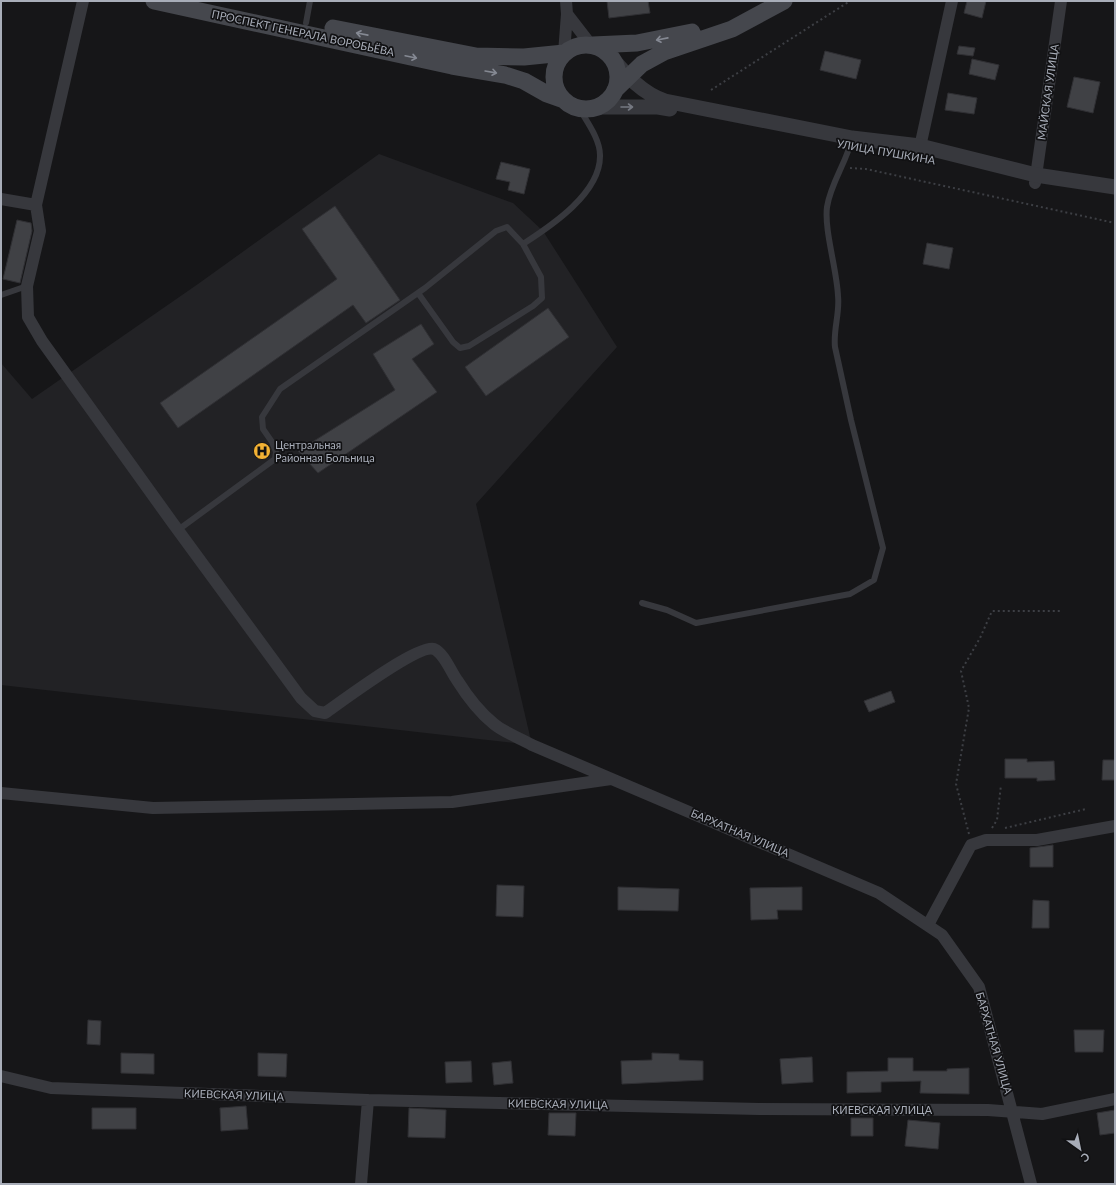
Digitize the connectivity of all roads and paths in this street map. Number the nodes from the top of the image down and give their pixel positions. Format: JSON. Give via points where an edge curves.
{"nodes":[{"id":1,"x":83,"y":1,"type":"edge"},
{"id":2,"x":154,"y":1,"type":"edge"},
{"id":3,"x":200,"y":1,"type":"edge"},
{"id":4,"x":310,"y":1,"type":"edge"},
{"id":5,"x":566,"y":1,"type":"edge"},
{"id":6,"x":763,"y":1,"type":"edge"},
{"id":7,"x":784,"y":1,"type":"edge"},
{"id":8,"x":850,"y":1,"type":"edge"},
{"id":9,"x":952,"y":1,"type":"edge"},
{"id":10,"x":1061,"y":1,"type":"edge"},
{"id":11,"x":568,"y":14,"type":"junction"},
{"id":12,"x":306,"y":23,"type":"junction"},
{"id":13,"x":591,"y":45,"type":"junction"},
{"id":14,"x":564,"y":53,"type":"junction"},
{"id":15,"x":612,"y":58,"type":"junction"},
{"id":16,"x":454,"y":59,"type":"junction"},
{"id":17,"x":650,"y":60,"type":"junction"},
{"id":18,"x":628,"y":77,"type":"junction"},
{"id":19,"x":615,"y":90,"type":"junction"},
{"id":20,"x":711,"y":90,"type":"dead end"},
{"id":21,"x":564,"y":100,"type":"junction"},
{"id":22,"x":655,"y":102,"type":"junction"},
{"id":23,"x":597,"y":107,"type":"junction"},
{"id":24,"x":579,"y":108,"type":"junction"},
{"id":25,"x":851,"y":142,"type":"junction"},
{"id":26,"x":919,"y":151,"type":"junction"},
{"id":27,"x":841,"y":167,"type":"junction"},
{"id":28,"x":1036,"y":179,"type":"junction"},
{"id":29,"x":1115,"y":187,"type":"edge"},
{"id":30,"x":1115,"y":196,"type":"edge"},
{"id":31,"x":1,"y":199,"type":"edge"},
{"id":32,"x":36,"y":205,"type":"junction"},
{"id":33,"x":1115,"y":223,"type":"edge"},
{"id":34,"x":523,"y":244,"type":"junction"},
{"id":35,"x":27,"y":286,"type":"junction"},
{"id":36,"x":418,"y":293,"type":"junction"},
{"id":37,"x":1,"y":295,"type":"edge"},
{"id":38,"x":178,"y":530,"type":"junction"},
{"id":39,"x":642,"y":603,"type":"dead end"},
{"id":40,"x":1062,"y":611,"type":"dead end"},
{"id":41,"x":612,"y":778,"type":"junction"},
{"id":42,"x":1001,"y":785,"type":"dead end"},
{"id":43,"x":1,"y":793,"type":"edge"},
{"id":44,"x":1086,"y":809,"type":"dead end"},
{"id":45,"x":1115,"y":826,"type":"edge"},
{"id":46,"x":971,"y":845,"type":"junction"},
{"id":47,"x":928,"y":925,"type":"junction"},
{"id":48,"x":1,"y":1076,"type":"edge"},
{"id":49,"x":1115,"y":1099,"type":"edge"},
{"id":50,"x":368,"y":1100,"type":"junction"},
{"id":51,"x":1013,"y":1111,"type":"junction"},
{"id":52,"x":360,"y":1184,"type":"edge"},
{"id":53,"x":1031,"y":1184,"type":"edge"}],
"edges":[{"from":1,"to":32,"type":"street"},
{"from":2,"to":16,"type":"main road","name":"ПРОСПЕКТ ГЕНЕРАЛА ВОРОБЬЁВА","one_way":true},
{"from":3,"to":12,"type":"main road","name":"ПРОСПЕКТ ГЕНЕРАЛА ВОРОБЬЁВА"},
{"from":4,"to":12,"type":"lane"},
{"from":5,"to":11,"type":"street"},
{"from":6,"to":13,"type":"main road","one_way":true,"via":[[736,15],[682,35],[637,43]]},
{"from":7,"to":17,"type":"main road","via":[[732,29],[677,47]]},
{"from":8,"to":20,"type":"path"},
{"from":9,"to":26,"type":"street"},
{"from":10,"to":28,"type":"street","name":"МАЙСКАЯ УЛИЦА"},
{"from":11,"to":13,"type":"street"},
{"from":11,"to":14,"type":"street"},
{"from":16,"to":12,"type":"main road","name":"ПРОСПЕКТ ГЕНЕРАЛА ВОРОБЬЁВА","one_way":true},
{"from":13,"to":14,"type":"main road","via":[[575,47]]},
{"from":13,"to":15,"type":"main road"},
{"from":14,"to":16,"type":"main road"},
{"from":14,"to":21,"type":"main road","via":[[557,63],[554,79]]},
{"from":15,"to":18,"type":"street"},
{"from":15,"to":19,"type":"main road","via":[[618,74]]},
{"from":16,"to":21,"type":"main road","one_way":true,"via":[[524,81],[546,94]]},
{"from":17,"to":18,"type":"main road"},
{"from":17,"to":22,"type":"street","via":[[643,71],[642,80]]},
{"from":18,"to":19,"type":"main road"},
{"from":18,"to":22,"type":"street"},
{"from":19,"to":23,"type":"main road"},
{"from":21,"to":24,"type":"main road"},
{"from":23,"to":22,"type":"street","name":"УЛИЦА ПУШКИНА","one_way":true},
{"from":22,"to":25,"type":"street","name":"УЛИЦА ПУШКИНА"},
{"from":23,"to":24,"type":"main road"},
{"from":24,"to":34,"type":"lane","via":[[597,141],[600,154],[598,171],[582,197],[543,231]]},
{"from":25,"to":26,"type":"street","name":"УЛИЦА ПУШКИНА"},
{"from":25,"to":27,"type":"lane"},
{"from":26,"to":28,"type":"street","name":"УЛИЦА ПУШКИНА"},
{"from":27,"to":33,"type":"path","via":[[866,169]]},
{"from":27,"to":39,"type":"lane","via":[[829,201],[827,217],[839,311],[834,337],[851,420],[883,548],[874,580],[850,594],[696,623],[667,610]]},
{"from":28,"to":29,"type":"street"},
{"from":28,"to":30,"type":"street","name":"УЛИЦА ПУШКИНА"},
{"from":31,"to":32,"type":"street"},
{"from":32,"to":35,"type":"street","via":[[40,231]]},
{"from":34,"to":36,"type":"lane","via":[[507,226],[496,231]]},
{"from":34,"to":36,"type":"lane","via":[[541,276],[542,298],[469,346],[460,348],[453,342]]},
{"from":35,"to":37,"type":"lane"},
{"from":35,"to":38,"type":"street","via":[[28,317],[42,341]]},
{"from":36,"to":38,"type":"lane","via":[[280,389],[262,417],[263,429],[276,452],[275,459]]},
{"from":38,"to":41,"type":"street","name":"БАРХАТНАЯ УЛИЦА","via":[[302,698],[315,711],[325,713],[420,650],[433,649],[439,653],[476,707],[495,725],[532,745]]},
{"from":40,"to":46,"type":"path","via":[[992,611],[961,671],[969,708],[956,784]]},
{"from":41,"to":43,"type":"street","via":[[452,802],[154,808]]},
{"from":41,"to":47,"type":"street","name":"БАРХАТНАЯ УЛИЦА","via":[[879,893]]},
{"from":42,"to":44,"type":"path","via":[[997,820],[991,831]]},
{"from":45,"to":46,"type":"street","via":[[1037,840],[986,840]]},
{"from":46,"to":47,"type":"street"},
{"from":47,"to":51,"type":"street","name":"БАРХАТНАЯ УЛИЦА","via":[[942,935],[979,987]]},
{"from":48,"to":50,"type":"street","name":"КИЕВСКАЯ УЛИЦА","via":[[51,1088]]},
{"from":49,"to":51,"type":"street","name":"КИЕВСКАЯ УЛИЦА","via":[[1042,1114]]},
{"from":50,"to":51,"type":"street","name":"КИЕВСКАЯ УЛИЦА","via":[[759,1109]]},
{"from":50,"to":52,"type":"street"},
{"from":51,"to":53,"type":"street","name":"БАРХАТНАЯ УЛИЦА"}]}
